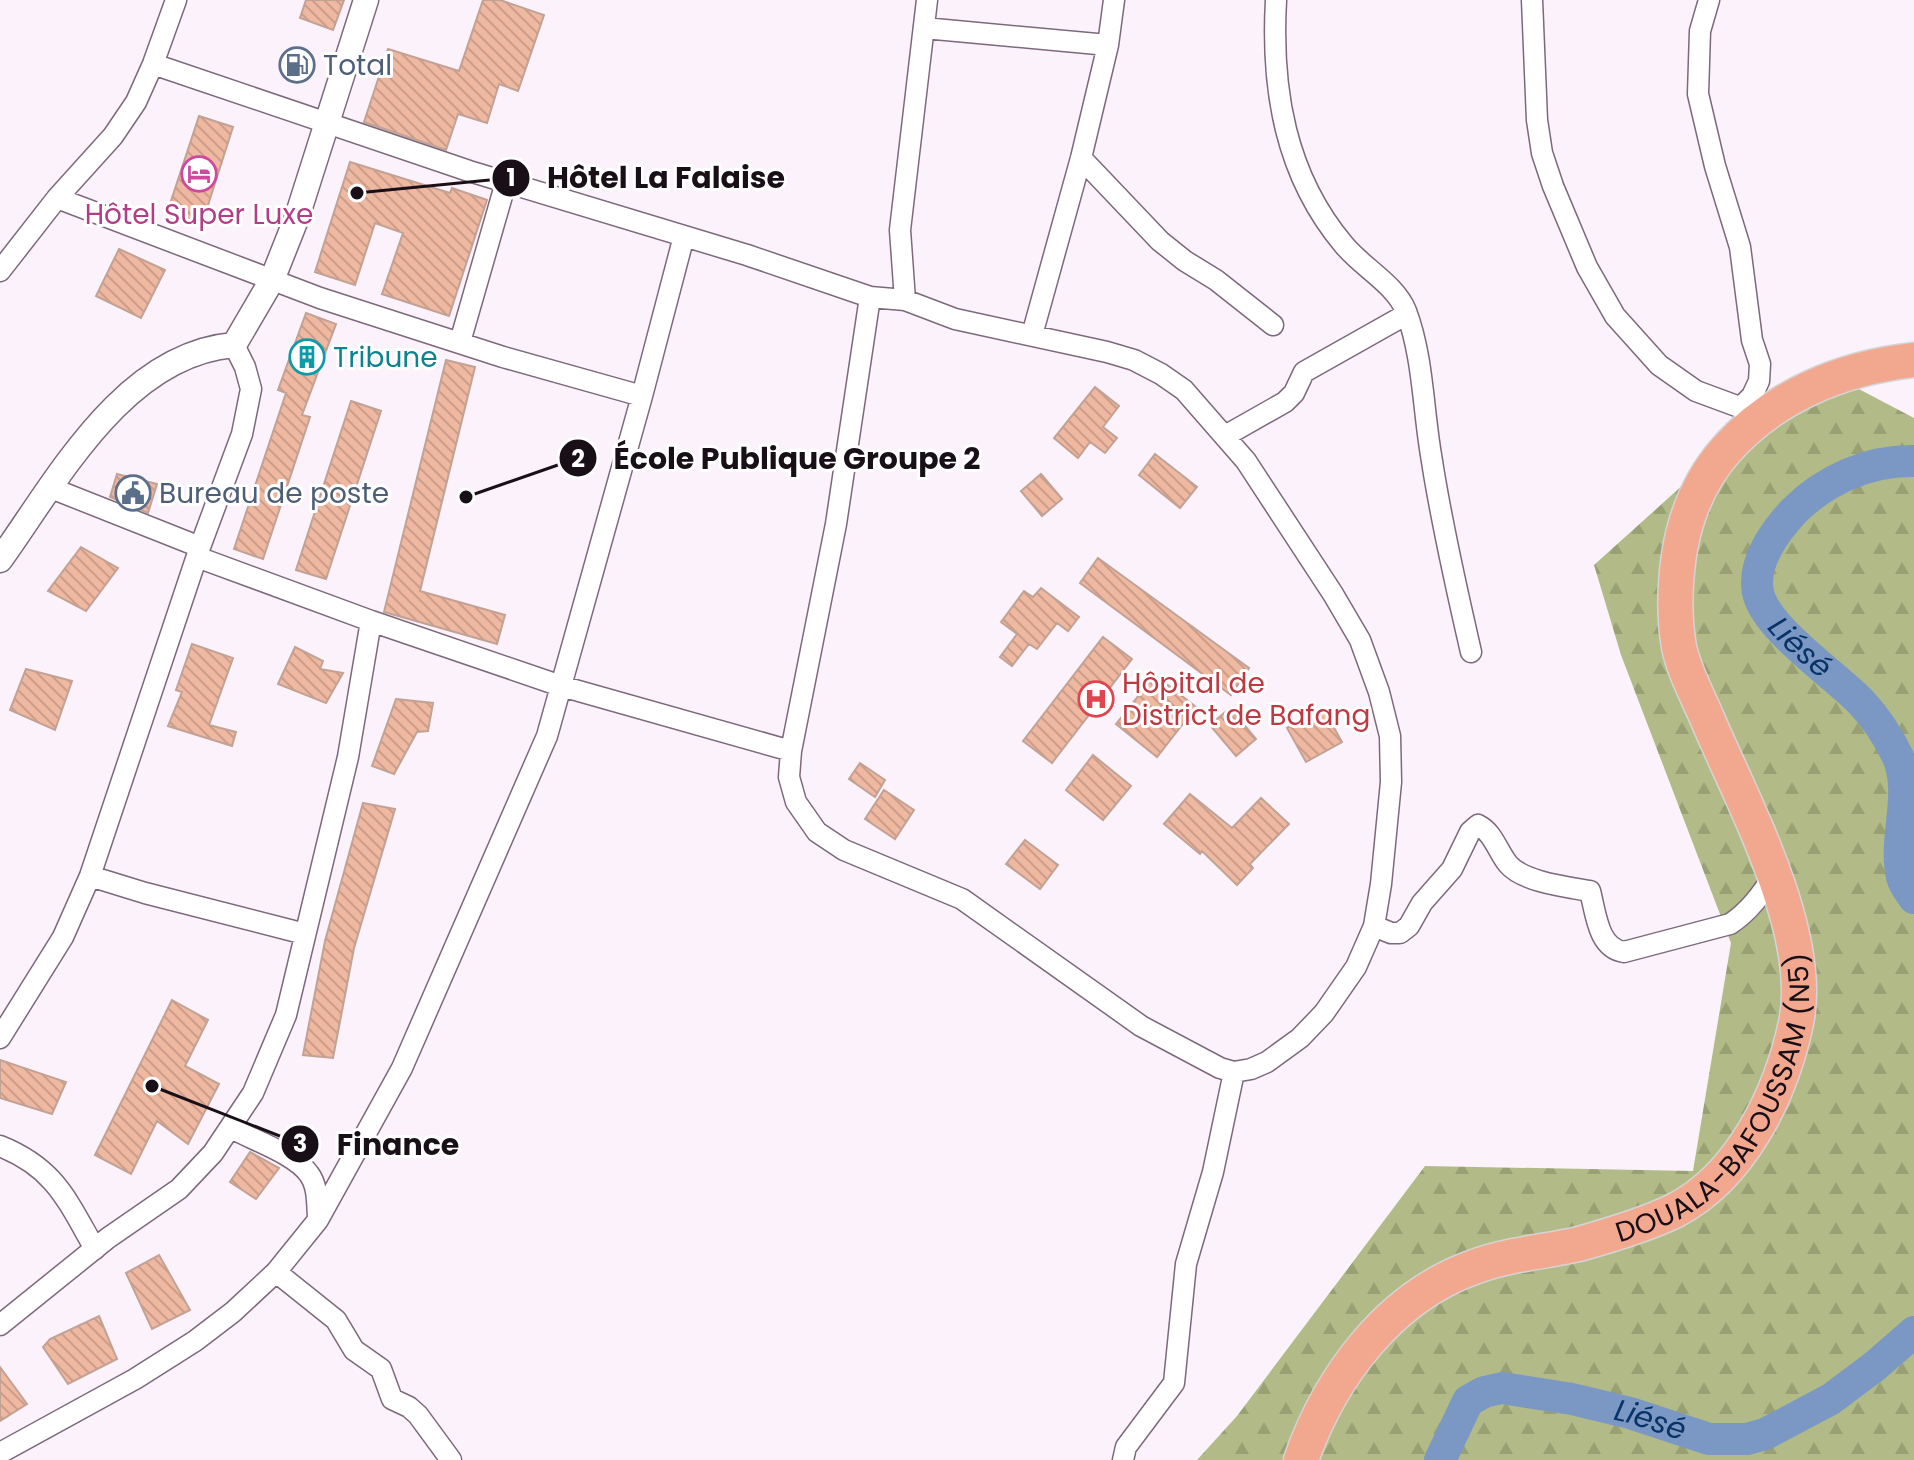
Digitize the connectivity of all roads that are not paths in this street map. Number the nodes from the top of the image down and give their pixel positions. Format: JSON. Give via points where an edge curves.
{"nodes":[{"id":1,"x":176,"y":0,"type":"edge"},
{"id":2,"x":366,"y":0,"type":"edge"},
{"id":3,"x":927,"y":0,"type":"edge"},
{"id":4,"x":1114,"y":0,"type":"edge"},
{"id":5,"x":1276,"y":0,"type":"edge"},
{"id":6,"x":1532,"y":0,"type":"edge"},
{"id":7,"x":1709,"y":0,"type":"edge"},
{"id":8,"x":924,"y":28,"type":"junction"},
{"id":9,"x":1108,"y":45,"type":"junction"},
{"id":10,"x":153,"y":64,"type":"junction"},
{"id":11,"x":326,"y":122,"type":"junction"},
{"id":12,"x":1081,"y":158,"type":"junction"},
{"id":13,"x":506,"y":182,"type":"junction"},
{"id":14,"x":57,"y":198,"type":"junction"},
{"id":15,"x":684,"y":236,"type":"junction"},
{"id":16,"x":0,"y":271,"type":"edge"},
{"id":17,"x":272,"y":280,"type":"junction"},
{"id":18,"x":870,"y":297,"type":"junction"},
{"id":19,"x":905,"y":300,"type":"junction"},
{"id":20,"x":1407,"y":314,"type":"junction"},
{"id":21,"x":1273,"y":325,"type":"dead end"},
{"id":22,"x":1032,"y":335,"type":"junction"},
{"id":23,"x":460,"y":342,"type":"junction"},
{"id":24,"x":234,"y":345,"type":"junction"},
{"id":25,"x":1914,"y":360,"type":"edge"},
{"id":26,"x":642,"y":396,"type":"junction"},
{"id":27,"x":1751,"y":412,"type":"junction"},
{"id":28,"x":1225,"y":436,"type":"junction"},
{"id":29,"x":51,"y":488,"type":"junction"},
{"id":30,"x":199,"y":552,"type":"junction"},
{"id":31,"x":0,"y":560,"type":"edge"},
{"id":32,"x":371,"y":621,"type":"junction"},
{"id":33,"x":1471,"y":652,"type":"dead end"},
{"id":34,"x":561,"y":686,"type":"junction"},
{"id":35,"x":791,"y":751,"type":"junction"},
{"id":36,"x":1775,"y":874,"type":"junction"},
{"id":37,"x":90,"y":876,"type":"junction"},
{"id":38,"x":1374,"y":926,"type":"junction"},
{"id":39,"x":305,"y":934,"type":"junction"},
{"id":40,"x":7,"y":1012,"type":"edge"},
{"id":41,"x":0,"y":1038,"type":"edge"},
{"id":42,"x":1234,"y":1072,"type":"junction"},
{"id":43,"x":231,"y":1128,"type":"junction"},
{"id":44,"x":0,"y":1146,"type":"edge"},
{"id":45,"x":318,"y":1220,"type":"junction"},
{"id":46,"x":95,"y":1249,"type":"junction"},
{"id":47,"x":276,"y":1272,"type":"junction"},
{"id":48,"x":0,"y":1325,"type":"edge"},
{"id":49,"x":0,"y":1453,"type":"edge"},
{"id":50,"x":451,"y":1460,"type":"edge"},
{"id":51,"x":1123,"y":1460,"type":"edge"},
{"id":52,"x":1301,"y":1460,"type":"edge"}],
"edges":[{"from":1,"to":10,"type":"street"},
{"from":2,"to":11,"type":"street"},
{"from":3,"to":8,"type":"street"},
{"from":4,"to":9,"type":"street"},
{"from":5,"to":20,"type":"street","via":[[1275,77],[1291,148],[1308,193],[1322,218],[1394,293]]},
{"from":6,"to":27,"type":"street","via":[[1542,153],[1587,267],[1615,316],[1659,365],[1696,391]]},
{"from":7,"to":27,"type":"street","via":[[1700,31],[1698,94],[1740,247],[1760,364]]},
{"from":8,"to":9,"type":"street"},
{"from":8,"to":19,"type":"street","via":[[900,230]]},
{"from":9,"to":12,"type":"street"},
{"from":10,"to":11,"type":"street"},
{"from":10,"to":14,"type":"street","via":[[113,136]]},
{"from":11,"to":13,"type":"street"},
{"from":11,"to":17,"type":"street"},
{"from":12,"to":21,"type":"street","via":[[1160,241]]},
{"from":12,"to":22,"type":"street"},
{"from":13,"to":15,"type":"street"},
{"from":13,"to":23,"type":"street"},
{"from":14,"to":16,"type":"street"},
{"from":14,"to":17,"type":"street"},
{"from":15,"to":18,"type":"street"},
{"from":15,"to":26,"type":"street"},
{"from":17,"to":23,"type":"street"},
{"from":17,"to":24,"type":"street"},
{"from":18,"to":19,"type":"street"},
{"from":18,"to":35,"type":"street","via":[[836,524]]},
{"from":19,"to":22,"type":"street","via":[[955,319]]},
{"from":20,"to":28,"type":"street","via":[[1304,372],[1285,402]]},
{"from":20,"to":33,"type":"street"},
{"from":22,"to":28,"type":"street","via":[[1134,360],[1161,374],[1184,390]]},
{"from":23,"to":26,"type":"street"},
{"from":24,"to":29,"type":"street","via":[[210,347],[173,361],[128,393],[99,421]]},
{"from":24,"to":30,"type":"street","via":[[251,389],[242,434]]},
{"from":25,"to":27,"type":"highway","name":"DOUALA-BAFOUSSAM (N5)","via":[[1828,381]]},
{"from":26,"to":34,"type":"street"},
{"from":27,"to":36,"type":"highway","name":"DOUALA-BAFOUSSAM (N5)","via":[[1692,504],[1677,569],[1677,611],[1687,672]]},
{"from":28,"to":38,"type":"street","via":[[1333,594],[1360,640],[1379,692],[1390,736],[1391,782]]},
{"from":29,"to":30,"type":"street"},
{"from":29,"to":31,"type":"street"},
{"from":30,"to":32,"type":"street"},
{"from":30,"to":37,"type":"street"},
{"from":32,"to":34,"type":"street"},
{"from":32,"to":39,"type":"street","via":[[348,757]]},
{"from":34,"to":35,"type":"street"},
{"from":34,"to":45,"type":"street","via":[[547,736],[402,1068]]},
{"from":35,"to":42,"type":"street","via":[[789,777],[796,802],[817,832],[844,850],[962,899],[1141,1026]]},
{"from":36,"to":38,"type":"street","via":[[1760,897],[1730,924],[1624,952],[1607,945],[1590,891],[1519,874],[1478,825],[1409,926],[1391,933]]},
{"from":36,"to":52,"type":"highway","name":"DOUALA-BAFOUSSAM (N5)","via":[[1794,944],[1797,1021],[1761,1119],[1715,1182],[1676,1210],[1633,1227],[1476,1266],[1400,1309],[1336,1385]]},
{"from":37,"to":39,"type":"street"},
{"from":37,"to":40,"type":"street","via":[[63,937]]},
{"from":38,"to":42,"type":"street","via":[[1342,990],[1300,1038],[1267,1062]]},
{"from":39,"to":43,"type":"street","via":[[286,1015],[253,1093]]},
{"from":40,"to":41,"type":"street"},
{"from":42,"to":51,"type":"street","via":[[1186,1264],[1174,1383],[1126,1447]]},
{"from":43,"to":45,"type":"street","via":[[296,1160],[310,1175],[317,1194]]},
{"from":43,"to":46,"type":"street","via":[[179,1189]]},
{"from":44,"to":46,"type":"street","via":[[46,1172]]},
{"from":45,"to":47,"type":"street"},
{"from":46,"to":48,"type":"street"},
{"from":47,"to":49,"type":"street","via":[[195,1341]]},
{"from":47,"to":50,"type":"street","via":[[336,1320],[354,1350],[381,1369],[392,1399],[418,1415]]}]}
